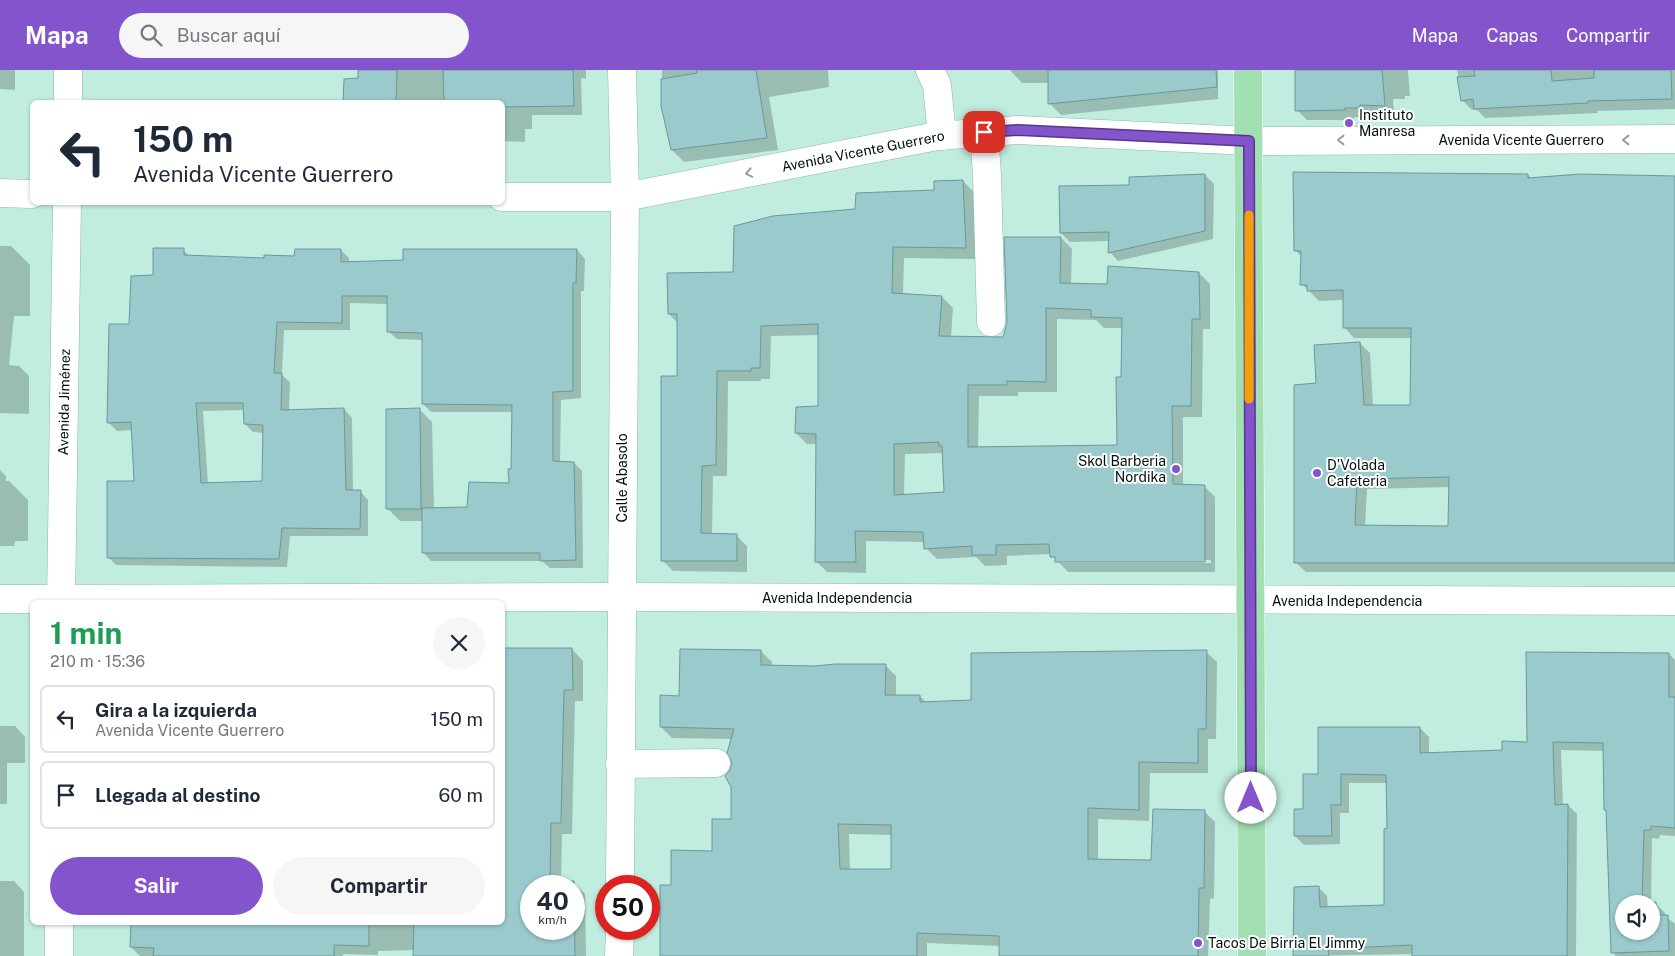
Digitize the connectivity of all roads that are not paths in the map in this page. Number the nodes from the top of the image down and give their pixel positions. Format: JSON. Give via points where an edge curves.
{"nodes":[{"id":1,"x":68,"y":70,"type":"edge"},
{"id":2,"x":622,"y":70,"type":"edge"},
{"id":3,"x":930,"y":70,"type":"edge"},
{"id":4,"x":1248,"y":70,"type":"edge"},
{"id":5,"x":68,"y":100,"type":"edge"},
{"id":6,"x":984,"y":132,"type":"junction"},
{"id":7,"x":942,"y":136,"type":"junction"},
{"id":8,"x":1675,"y":139,"type":"edge"},
{"id":9,"x":1249,"y":141,"type":"junction"},
{"id":10,"x":0,"y":193,"type":"edge"},
{"id":11,"x":30,"y":194,"type":"edge"},
{"id":12,"x":505,"y":197,"type":"edge"},
{"id":13,"x":625,"y":197,"type":"junction"},
{"id":14,"x":67,"y":205,"type":"edge"},
{"id":15,"x":991,"y":322,"type":"dead end"},
{"id":16,"x":621,"y":597,"type":"junction"},
{"id":17,"x":0,"y":599,"type":"edge"},
{"id":18,"x":30,"y":600,"type":"edge"},
{"id":19,"x":61,"y":600,"type":"edge"},
{"id":20,"x":201,"y":600,"type":"edge"},
{"id":21,"x":1250,"y":601,"type":"junction"},
{"id":22,"x":1675,"y":601,"type":"edge"},
{"id":23,"x":716,"y":763,"type":"dead end"},
{"id":24,"x":620,"y":764,"type":"junction"},
{"id":25,"x":620,"y":875,"type":"edge"},
{"id":26,"x":59,"y":925,"type":"edge"},
{"id":27,"x":620,"y":940,"type":"edge"},
{"id":28,"x":59,"y":956,"type":"edge"},
{"id":29,"x":620,"y":956,"type":"edge"},
{"id":30,"x":1252,"y":956,"type":"edge"}],
"edges":[{"from":1,"to":5,"type":"street"},
{"from":2,"to":13,"type":"street","name":"Calle Abasolo"},
{"from":3,"to":7,"type":"street","via":[[937,85]]},
{"from":4,"to":9,"type":"main road"},
{"from":6,"to":7,"type":"street","name":"Avenida Vicente Guerrero"},
{"from":6,"to":9,"type":"street","name":"Avenida Vicente Guerrero","via":[[1018,130]]},
{"from":6,"to":15,"type":"street"},
{"from":7,"to":13,"type":"street","name":"Avenida Vicente Guerrero","one_way":true},
{"from":8,"to":9,"type":"street","name":"Avenida Vicente Guerrero","one_way":true},
{"from":9,"to":21,"type":"main road"},
{"from":10,"to":11,"type":"street"},
{"from":12,"to":13,"type":"street","name":"Avenida Vicente Guerrero"},
{"from":13,"to":16,"type":"street","name":"Calle Abasolo"},
{"from":14,"to":19,"type":"street","name":"Avenida Jiménez"},
{"from":16,"to":20,"type":"street","name":"Avenida Independencia"},
{"from":16,"to":21,"type":"street","name":"Avenida Independencia"},
{"from":16,"to":24,"type":"street","name":"Calle Abasolo"},
{"from":17,"to":18,"type":"street","name":"Avenida Independencia"},
{"from":21,"to":22,"type":"street","name":"Avenida Independencia"},
{"from":21,"to":30,"type":"main road"},
{"from":23,"to":24,"type":"street"},
{"from":24,"to":25,"type":"street","name":"Calle Abasolo"},
{"from":26,"to":28,"type":"street"},
{"from":27,"to":29,"type":"street"}]}
